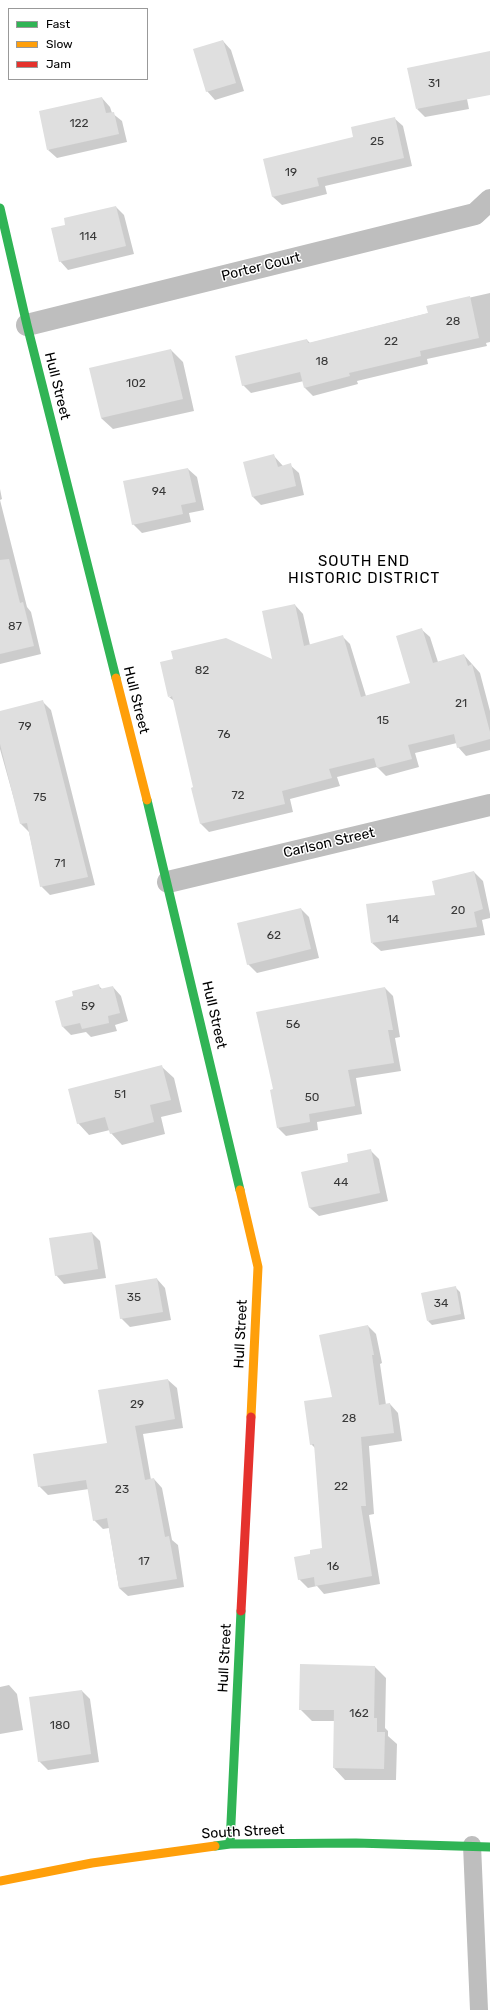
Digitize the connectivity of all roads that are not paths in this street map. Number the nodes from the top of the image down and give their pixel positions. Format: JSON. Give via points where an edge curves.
{"nodes":[{"id":1,"x":490,"y":200,"type":"edge"},
{"id":2,"x":0,"y":208,"type":"edge"},
{"id":3,"x":27,"y":325,"type":"junction"},
{"id":4,"x":490,"y":805,"type":"edge"},
{"id":5,"x":168,"y":882,"type":"junction"},
{"id":6,"x":230,"y":1844,"type":"junction"},
{"id":7,"x":472,"y":1845,"type":"junction"},
{"id":8,"x":490,"y":1847,"type":"edge"},
{"id":9,"x":0,"y":1881,"type":"edge"},
{"id":10,"x":484,"y":1986,"type":"edge"},
{"id":11,"x":479,"y":2010,"type":"edge"}],
"edges":[{"from":1,"to":3,"type":"street","name":"Porter Court","via":[[475,214]]},
{"from":2,"to":3,"type":"street","name":"Hull Street"},
{"from":3,"to":5,"type":"street","name":"Hull Street"},
{"from":4,"to":5,"type":"street","name":"Carlson Street"},
{"from":5,"to":6,"type":"street","name":"Hull Street","via":[[258,1267]]},
{"from":6,"to":7,"type":"street","name":"South Street"},
{"from":6,"to":9,"type":"street","name":"South Street","via":[[92,1863]]},
{"from":7,"to":8,"type":"street","name":"South Street"},
{"from":7,"to":10,"type":"lane"},
{"from":10,"to":11,"type":"lane"}]}
